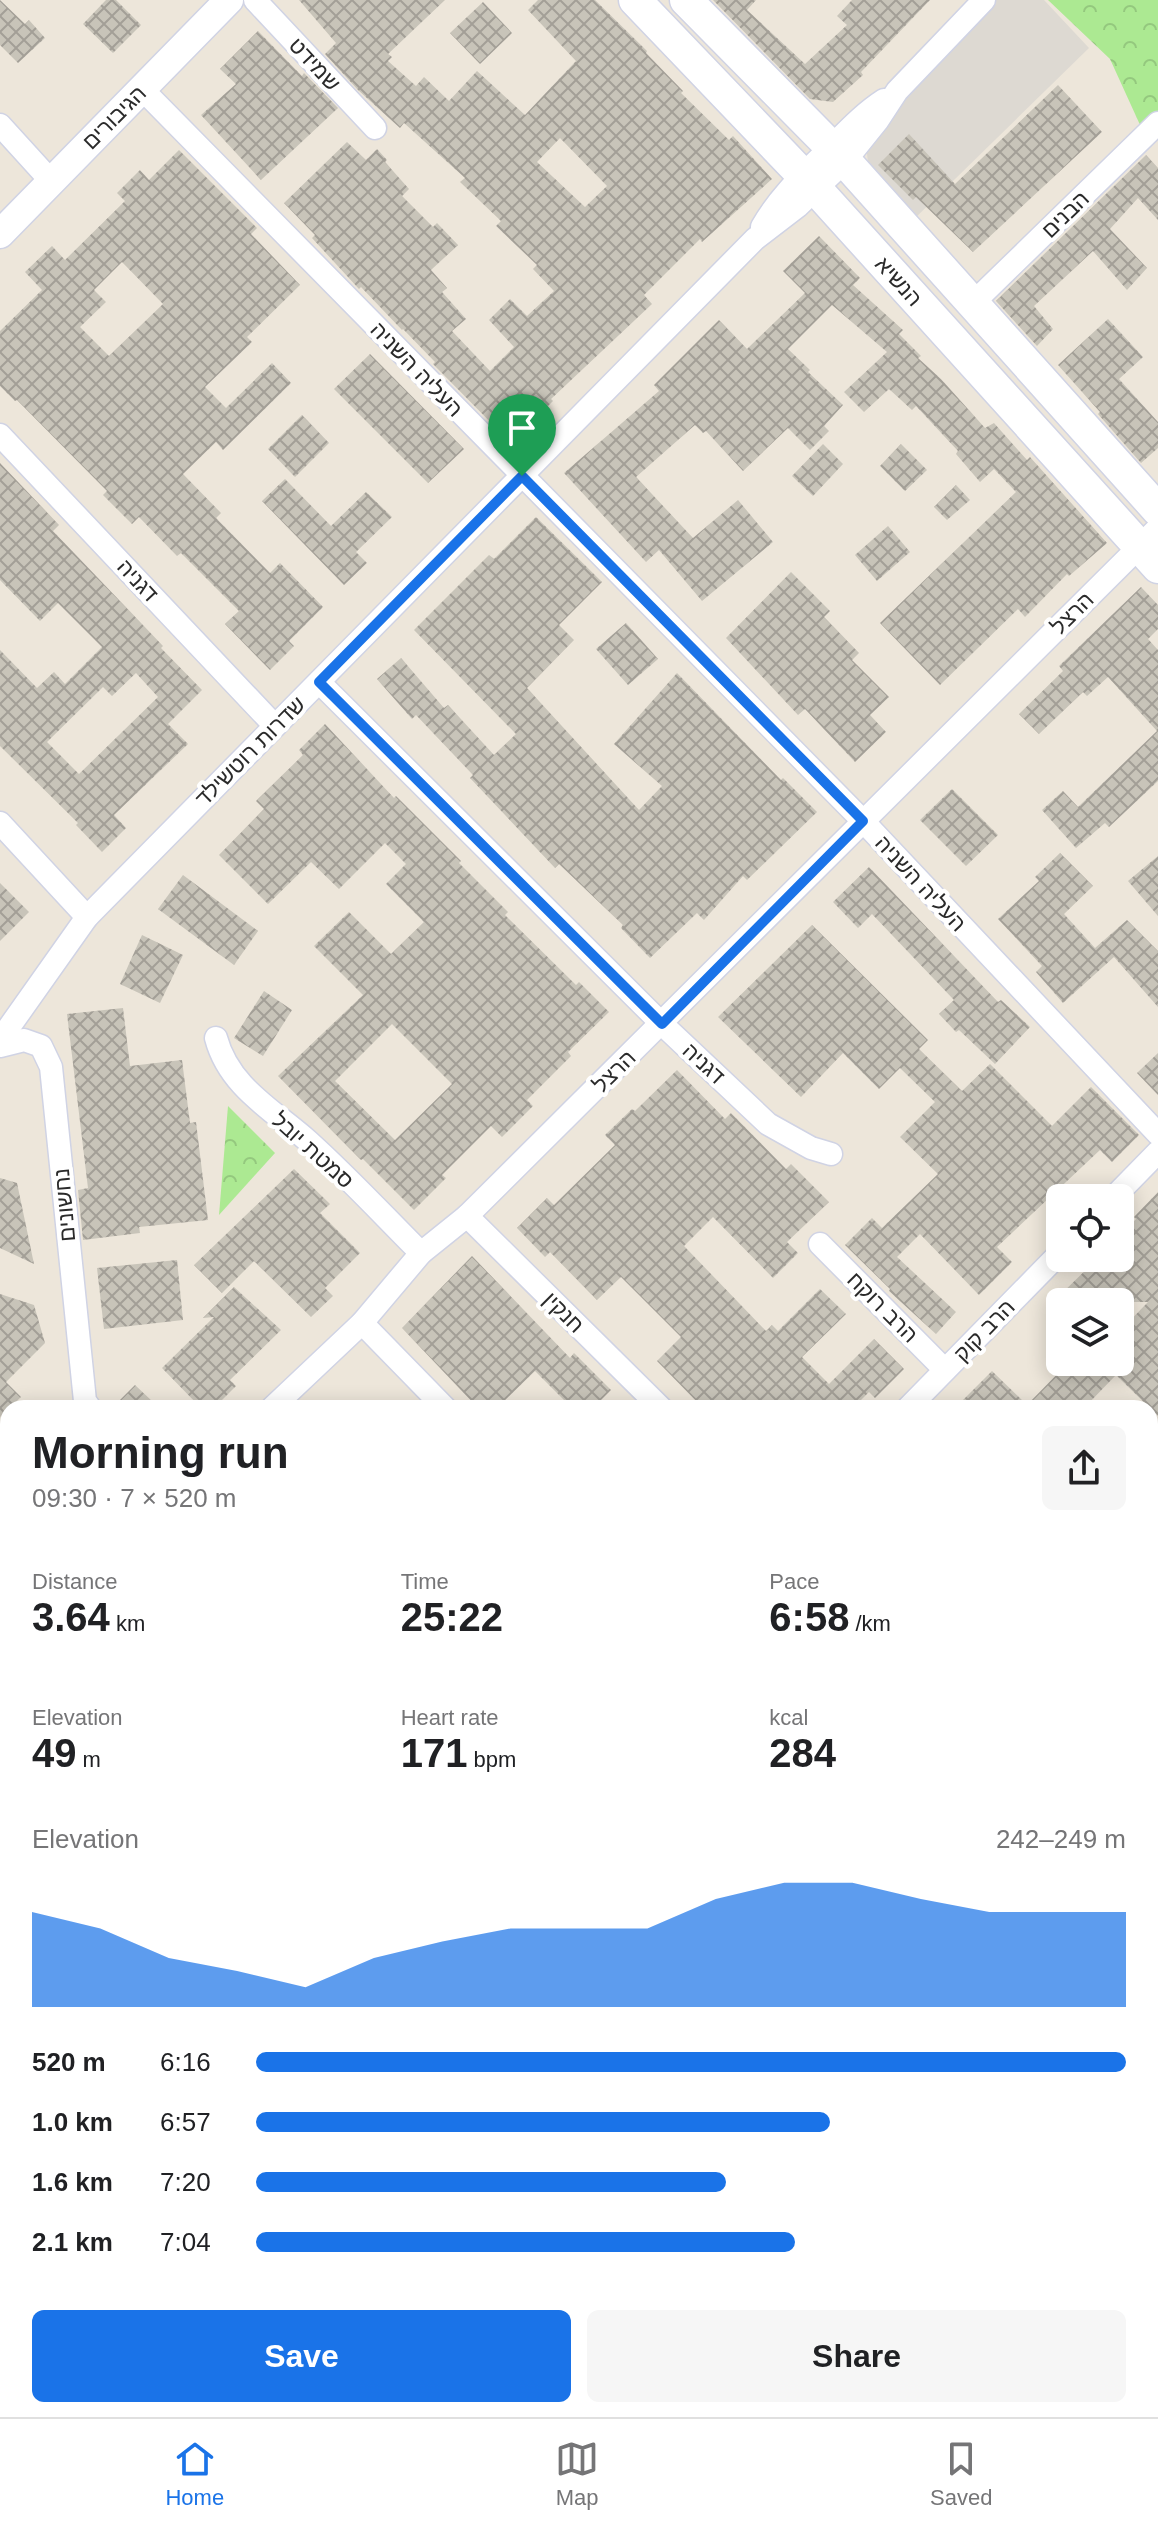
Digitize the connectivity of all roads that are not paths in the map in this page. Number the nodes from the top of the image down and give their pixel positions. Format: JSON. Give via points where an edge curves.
{"nodes":[{"id":1,"x":229,"y":0,"type":"edge"},
{"id":2,"x":255,"y":0,"type":"edge"},
{"id":3,"x":635,"y":0,"type":"edge"},
{"id":4,"x":686,"y":0,"type":"edge"},
{"id":5,"x":984,"y":0,"type":"edge"},
{"id":6,"x":142,"y":89,"type":"junction"},
{"id":7,"x":1158,"y":123,"type":"edge"},
{"id":8,"x":0,"y":125,"type":"edge"},
{"id":9,"x":375,"y":128,"type":"dead end"},
{"id":10,"x":838,"y":154,"type":"junction"},
{"id":11,"x":51,"y":181,"type":"junction"},
{"id":12,"x":809,"y":182,"type":"junction"},
{"id":13,"x":0,"y":234,"type":"edge"},
{"id":14,"x":972,"y":304,"type":"junction"},
{"id":15,"x":0,"y":435,"type":"edge"},
{"id":16,"x":522,"y":476,"type":"junction"},
{"id":17,"x":1158,"y":510,"type":"edge"},
{"id":18,"x":1152,"y":547,"type":"edge"},
{"id":19,"x":319,"y":682,"type":"junction"},
{"id":20,"x":275,"y":726,"type":"junction"},
{"id":21,"x":863,"y":821,"type":"junction"},
{"id":22,"x":0,"y":823,"type":"edge"},
{"id":23,"x":87,"y":917,"type":"junction"},
{"id":24,"x":662,"y":1024,"type":"junction"},
{"id":25,"x":216,"y":1038,"type":"dead end"},
{"id":26,"x":0,"y":1043,"type":"edge"},
{"id":27,"x":1158,"y":1134,"type":"edge"},
{"id":28,"x":1158,"y":1152,"type":"edge"},
{"id":29,"x":831,"y":1154,"type":"dead end"},
{"id":30,"x":1127,"y":1184,"type":"edge"},
{"id":31,"x":467,"y":1216,"type":"junction"},
{"id":32,"x":820,"y":1244,"type":"dead end"},
{"id":33,"x":421,"y":1253,"type":"junction"},
{"id":34,"x":1046,"y":1267,"type":"edge"},
{"id":35,"x":362,"y":1323,"type":"junction"},
{"id":36,"x":945,"y":1370,"type":"junction"},
{"id":37,"x":85,"y":1400,"type":"edge"},
{"id":38,"x":280,"y":1400,"type":"edge"},
{"id":39,"x":437,"y":1400,"type":"edge"},
{"id":40,"x":653,"y":1400,"type":"edge"},
{"id":41,"x":916,"y":1400,"type":"edge"}],
"edges":[{"from":1,"to":6,"type":"street","name":"הגיבורים"},
{"from":2,"to":9,"type":"street","name":"שמידט"},
{"from":3,"to":12,"type":"main road","name":"הנשיא"},
{"from":4,"to":10,"type":"main road","name":"הנשיא"},
{"from":5,"to":10,"type":"street","name":"שדרות רוטשילד","via":[[897,91],[858,120]]},
{"from":6,"to":11,"type":"street","name":"הגיבורים"},
{"from":6,"to":16,"type":"street","name":"העליה השניה"},
{"from":7,"to":14,"type":"street","name":"הבנים"},
{"from":8,"to":11,"type":"street"},
{"from":10,"to":12,"type":"street","name":"שדרות רוטשילד"},
{"from":10,"to":14,"type":"main road","name":"הנשיא"},
{"from":11,"to":13,"type":"street","name":"הגיבורים"},
{"from":12,"to":16,"type":"street","name":"שדרות רוטשילד","via":[[771,211],[755,239]]},
{"from":12,"to":18,"type":"main road","name":"הנשיא"},
{"from":14,"to":17,"type":"main road","name":"הנשיא"},
{"from":15,"to":20,"type":"street","name":"דגניה"},
{"from":16,"to":19,"type":"street","name":"שדרות רוטשילד"},
{"from":16,"to":21,"type":"street","name":"העליה השניה"},
{"from":18,"to":21,"type":"street","name":"הרצל"},
{"from":19,"to":20,"type":"street","name":"שדרות רוטשילד"},
{"from":19,"to":24,"type":"street","name":"דגניה"},
{"from":20,"to":23,"type":"street","name":"שדרות רוטשילד"},
{"from":21,"to":24,"type":"street","name":"הרצל"},
{"from":21,"to":27,"type":"street","name":"העליה השניה"},
{"from":22,"to":23,"type":"street"},
{"from":23,"to":26,"type":"street","name":"שדרות רוטשילד"},
{"from":24,"to":29,"type":"street","name":"דגניה","via":[[768,1124]]},
{"from":24,"to":31,"type":"street","name":"הרצל"},
{"from":25,"to":33,"type":"street","name":"סמטת יובל","via":[[230,1072]]},
{"from":26,"to":37,"type":"street","name":"נחשונים","via":[[24,1040],[41,1046],[51,1067]]},
{"from":28,"to":30,"type":"street"},
{"from":31,"to":33,"type":"street","name":"הרצל"},
{"from":31,"to":40,"type":"street","name":"חנקין"},
{"from":32,"to":36,"type":"street","name":"הרב רוקח"},
{"from":33,"to":35,"type":"street","name":"הרצל"},
{"from":34,"to":36,"type":"street","name":"הרב קוק"},
{"from":35,"to":38,"type":"street","name":"הרצל"},
{"from":35,"to":39,"type":"street"},
{"from":36,"to":41,"type":"street","name":"הרב קוק"}]}
